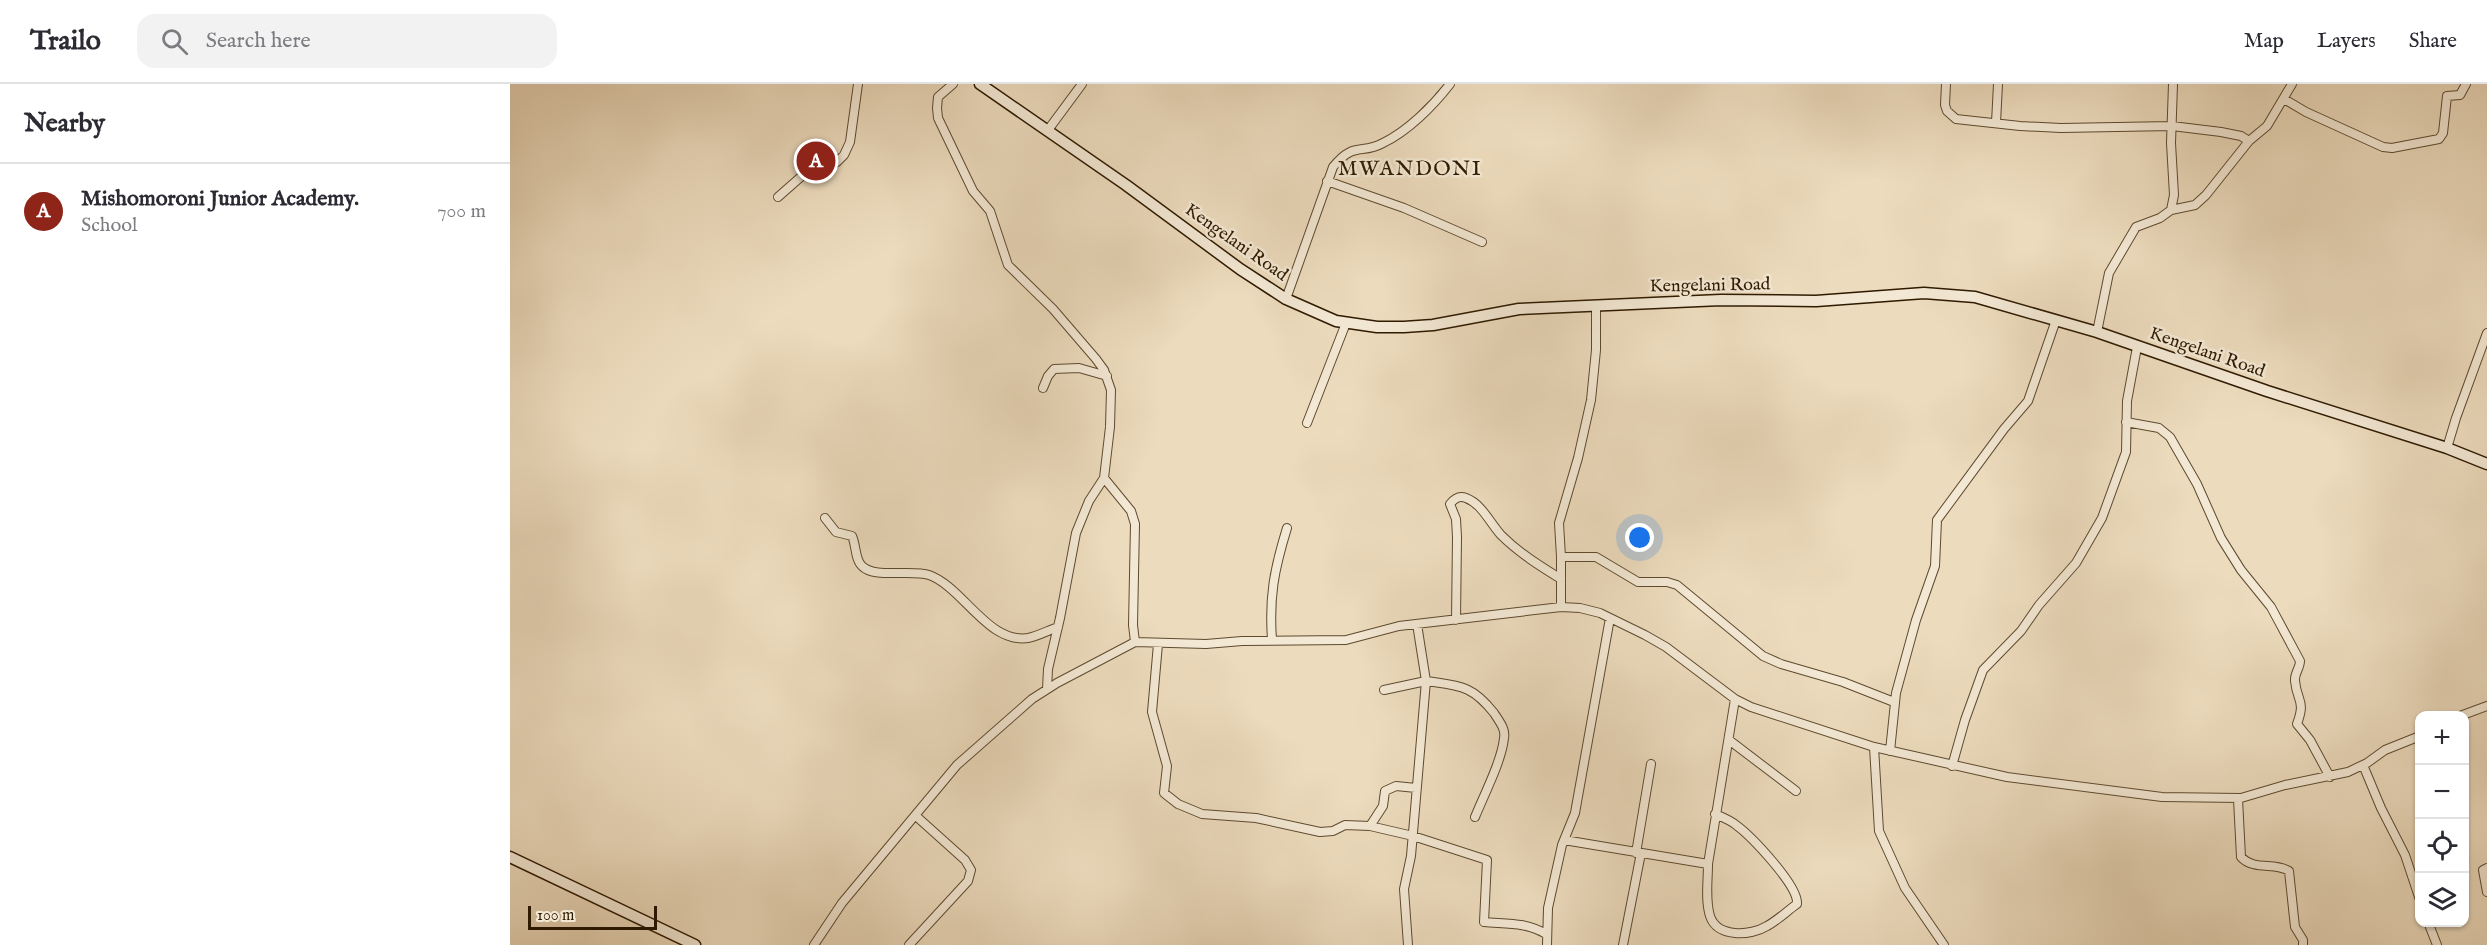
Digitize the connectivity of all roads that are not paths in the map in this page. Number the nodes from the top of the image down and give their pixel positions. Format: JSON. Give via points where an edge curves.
{"nodes":[{"id":1,"x":858,"y":84,"type":"edge"},
{"id":2,"x":953,"y":84,"type":"edge"},
{"id":3,"x":980,"y":84,"type":"edge"},
{"id":4,"x":1082,"y":84,"type":"edge"},
{"id":5,"x":1450,"y":84,"type":"edge"},
{"id":6,"x":1946,"y":84,"type":"edge"},
{"id":7,"x":1998,"y":84,"type":"edge"},
{"id":8,"x":2173,"y":84,"type":"edge"},
{"id":9,"x":2292,"y":84,"type":"edge"},
{"id":10,"x":2466,"y":84,"type":"edge"},
{"id":11,"x":2284,"y":99,"type":"junction"},
{"id":12,"x":1996,"y":123,"type":"junction"},
{"id":13,"x":2172,"y":126,"type":"junction"},
{"id":14,"x":1048,"y":130,"type":"junction"},
{"id":15,"x":2249,"y":141,"type":"junction"},
{"id":16,"x":1327,"y":181,"type":"junction"},
{"id":17,"x":778,"y":197,"type":"dead end"},
{"id":18,"x":2171,"y":210,"type":"junction"},
{"id":19,"x":1482,"y":242,"type":"dead end"},
{"id":20,"x":1286,"y":299,"type":"junction"},
{"id":21,"x":1596,"y":307,"type":"junction"},
{"id":22,"x":2056,"y":320,"type":"junction"},
{"id":23,"x":1346,"y":323,"type":"junction"},
{"id":24,"x":2097,"y":332,"type":"junction"},
{"id":25,"x":2487,"y":333,"type":"edge"},
{"id":26,"x":2137,"y":347,"type":"junction"},
{"id":27,"x":1107,"y":376,"type":"junction"},
{"id":28,"x":1043,"y":388,"type":"dead end"},
{"id":29,"x":2127,"y":422,"type":"junction"},
{"id":30,"x":1307,"y":423,"type":"dead end"},
{"id":31,"x":2447,"y":448,"type":"junction"},
{"id":32,"x":2487,"y":464,"type":"edge"},
{"id":33,"x":1104,"y":478,"type":"junction"},
{"id":34,"x":825,"y":518,"type":"dead end"},
{"id":35,"x":1287,"y":528,"type":"dead end"},
{"id":36,"x":1562,"y":557,"type":"junction"},
{"id":37,"x":1561,"y":579,"type":"junction"},
{"id":38,"x":1561,"y":607,"type":"junction"},
{"id":39,"x":1610,"y":618,"type":"junction"},
{"id":40,"x":1456,"y":620,"type":"junction"},
{"id":41,"x":1417,"y":624,"type":"junction"},
{"id":42,"x":1058,"y":627,"type":"junction"},
{"id":43,"x":1272,"y":640,"type":"junction"},
{"id":44,"x":1135,"y":642,"type":"junction"},
{"id":45,"x":1158,"y":644,"type":"junction"},
{"id":46,"x":1426,"y":681,"type":"junction"},
{"id":47,"x":1047,"y":689,"type":"junction"},
{"id":48,"x":1384,"y":690,"type":"dead end"},
{"id":49,"x":1735,"y":699,"type":"junction"},
{"id":50,"x":1894,"y":702,"type":"junction"},
{"id":51,"x":2487,"y":706,"type":"edge"},
{"id":52,"x":2469,"y":713,"type":"edge"},
{"id":53,"x":2415,"y":738,"type":"edge"},
{"id":54,"x":1729,"y":740,"type":"junction"},
{"id":55,"x":1874,"y":747,"type":"junction"},
{"id":56,"x":1890,"y":751,"type":"junction"},
{"id":57,"x":1651,"y":764,"type":"dead end"},
{"id":58,"x":2363,"y":765,"type":"junction"},
{"id":59,"x":1952,"y":766,"type":"junction"},
{"id":60,"x":2330,"y":777,"type":"junction"},
{"id":61,"x":1416,"y":788,"type":"junction"},
{"id":62,"x":1796,"y":791,"type":"dead end"},
{"id":63,"x":2238,"y":799,"type":"junction"},
{"id":64,"x":1715,"y":814,"type":"junction"},
{"id":65,"x":916,"y":816,"type":"junction"},
{"id":66,"x":1475,"y":817,"type":"dead end"},
{"id":67,"x":1370,"y":826,"type":"junction"},
{"id":68,"x":1413,"y":836,"type":"junction"},
{"id":69,"x":1564,"y":840,"type":"junction"},
{"id":70,"x":1639,"y":853,"type":"junction"},
{"id":71,"x":510,"y":857,"type":"edge"},
{"id":72,"x":1708,"y":864,"type":"junction"},
{"id":73,"x":2487,"y":868,"type":"edge"},
{"id":74,"x":2415,"y":885,"type":"edge"},
{"id":75,"x":2487,"y":892,"type":"edge"},
{"id":76,"x":2430,"y":927,"type":"edge"},
{"id":77,"x":1546,"y":934,"type":"junction"},
{"id":78,"x":695,"y":945,"type":"edge"},
{"id":79,"x":814,"y":945,"type":"edge"},
{"id":80,"x":909,"y":945,"type":"edge"},
{"id":81,"x":1408,"y":945,"type":"edge"},
{"id":82,"x":1547,"y":945,"type":"edge"},
{"id":83,"x":1623,"y":945,"type":"edge"},
{"id":84,"x":1944,"y":945,"type":"edge"},
{"id":85,"x":2303,"y":945,"type":"edge"},
{"id":86,"x":2437,"y":945,"type":"edge"}],
"edges":[{"from":1,"to":17,"type":"street","via":[[850,142],[844,155],[837,162],[803,175]]},
{"from":2,"to":27,"type":"street","via":[[938,97],[938,118],[973,191],[990,211],[1008,266],[1064,321]]},
{"from":3,"to":14,"type":"main road","name":"Kengelani Road"},
{"from":4,"to":14,"type":"street"},
{"from":5,"to":16,"type":"street","via":[[1417,118],[1387,141],[1342,156]]},
{"from":6,"to":12,"type":"street","via":[[1945,105],[1956,119]]},
{"from":7,"to":12,"type":"street"},
{"from":8,"to":13,"type":"street"},
{"from":9,"to":11,"type":"street"},
{"from":10,"to":11,"type":"street","via":[[2460,95],[2446,97],[2439,139],[2392,148],[2378,145]]},
{"from":11,"to":15,"type":"street","via":[[2267,126]]},
{"from":12,"to":13,"type":"street","via":[[2061,128]]},
{"from":13,"to":15,"type":"street","via":[[2241,136]]},
{"from":13,"to":18,"type":"street"},
{"from":14,"to":20,"type":"main road","name":"Kengelani Road"},
{"from":15,"to":18,"type":"street","via":[[2195,205]]},
{"from":16,"to":19,"type":"street","via":[[1404,208]]},
{"from":16,"to":20,"type":"street"},
{"from":18,"to":24,"type":"street","via":[[2136,227],[2109,273]]},
{"from":20,"to":23,"type":"main road","name":"Kengelani Road"},
{"from":21,"to":22,"type":"main road","name":"Kengelani Road","via":[[1738,300],[1816,302],[1942,293],[1975,297]]},
{"from":21,"to":23,"type":"main road","name":"Kengelani Road","via":[[1505,310],[1416,327]]},
{"from":21,"to":36,"type":"street","via":[[1591,400],[1560,515]]},
{"from":22,"to":24,"type":"main road","name":"Kengelani Road"},
{"from":22,"to":50,"type":"street","via":[[2028,401],[1937,520],[1935,566]]},
{"from":23,"to":30,"type":"street"},
{"from":24,"to":26,"type":"main road","name":"Kengelani Road"},
{"from":25,"to":31,"type":"street"},
{"from":26,"to":29,"type":"street"},
{"from":26,"to":31,"type":"main road","name":"Kengelani Road"},
{"from":27,"to":28,"type":"street","via":[[1079,368],[1054,369]]},
{"from":27,"to":33,"type":"street","via":[[1111,409]]},
{"from":29,"to":59,"type":"street","via":[[2126,452],[2102,518],[2076,563],[1983,670]]},
{"from":29,"to":60,"type":"street","via":[[2159,428],[2170,437],[2221,538],[2271,607],[2300,661],[2295,681],[2302,715],[2297,724]]},
{"from":31,"to":32,"type":"main road","name":"Kengelani Road"},
{"from":33,"to":42,"type":"street","via":[[1076,533]]},
{"from":33,"to":44,"type":"street","via":[[1131,511],[1134,524]]},
{"from":34,"to":42,"type":"street","via":[[836,532],[852,536],[860,564],[867,570],[929,575],[1008,635],[1028,638]]},
{"from":35,"to":43,"type":"street","via":[[1274,568]]},
{"from":36,"to":37,"type":"street"},
{"from":36,"to":50,"type":"street","via":[[1596,557],[1638,582],[1677,585],[1763,656]]},
{"from":37,"to":38,"type":"street"},
{"from":37,"to":40,"type":"street","via":[[1523,555],[1475,504],[1459,497],[1450,504],[1457,537]]},
{"from":38,"to":39,"type":"street","via":[[1589,610]]},
{"from":38,"to":40,"type":"street"},
{"from":39,"to":49,"type":"street","via":[[1666,647]]},
{"from":39,"to":69,"type":"street","via":[[1575,813]]},
{"from":40,"to":41,"type":"street"},
{"from":41,"to":43,"type":"street","via":[[1376,630],[1347,640]]},
{"from":41,"to":46,"type":"street"},
{"from":42,"to":47,"type":"street"},
{"from":43,"to":45,"type":"street"},
{"from":44,"to":45,"type":"street"},
{"from":44,"to":47,"type":"street"},
{"from":45,"to":67,"type":"street","via":[[1151,704],[1167,765],[1164,795],[1202,814],[1256,818],[1320,832],[1345,825]]},
{"from":46,"to":48,"type":"street"},
{"from":46,"to":61,"type":"street"},
{"from":46,"to":66,"type":"street","via":[[1474,692],[1504,730],[1503,745]]},
{"from":47,"to":65,"type":"street","via":[[1021,707],[957,765]]},
{"from":49,"to":54,"type":"street"},
{"from":49,"to":55,"type":"street"},
{"from":50,"to":56,"type":"street"},
{"from":51,"to":52,"type":"street"},
{"from":53,"to":58,"type":"street","via":[[2385,750]]},
{"from":54,"to":62,"type":"street"},
{"from":54,"to":64,"type":"street"},
{"from":55,"to":56,"type":"street"},
{"from":55,"to":84,"type":"street","via":[[1879,831],[1905,888]]},
{"from":56,"to":59,"type":"street"},
{"from":57,"to":70,"type":"street"},
{"from":58,"to":60,"type":"street"},
{"from":58,"to":74,"type":"street"},
{"from":59,"to":63,"type":"street","via":[[2162,797]]},
{"from":60,"to":63,"type":"street"},
{"from":61,"to":67,"type":"street","via":[[1396,786],[1385,791],[1383,806]]},
{"from":61,"to":68,"type":"street"},
{"from":63,"to":85,"type":"street","via":[[2241,858],[2250,864],[2289,871],[2295,927]]},
{"from":64,"to":72,"type":"street"},
{"from":64,"to":72,"type":"street","via":[[1735,824],[1762,849],[1781,871],[1797,897],[1797,904],[1762,929],[1720,930],[1709,911]]},
{"from":65,"to":79,"type":"street","via":[[842,903]]},
{"from":65,"to":80,"type":"street","via":[[971,870],[968,880]]},
{"from":67,"to":68,"type":"street"},
{"from":68,"to":77,"type":"street","via":[[1487,860],[1484,922],[1521,924]]},
{"from":68,"to":81,"type":"street","via":[[1404,889]]},
{"from":69,"to":70,"type":"street"},
{"from":69,"to":77,"type":"street"},
{"from":70,"to":72,"type":"street"},
{"from":70,"to":83,"type":"street"},
{"from":71,"to":78,"type":"main road"},
{"from":73,"to":75,"type":"street","via":[[2483,875]]},
{"from":76,"to":86,"type":"street"},
{"from":77,"to":82,"type":"street"}]}
